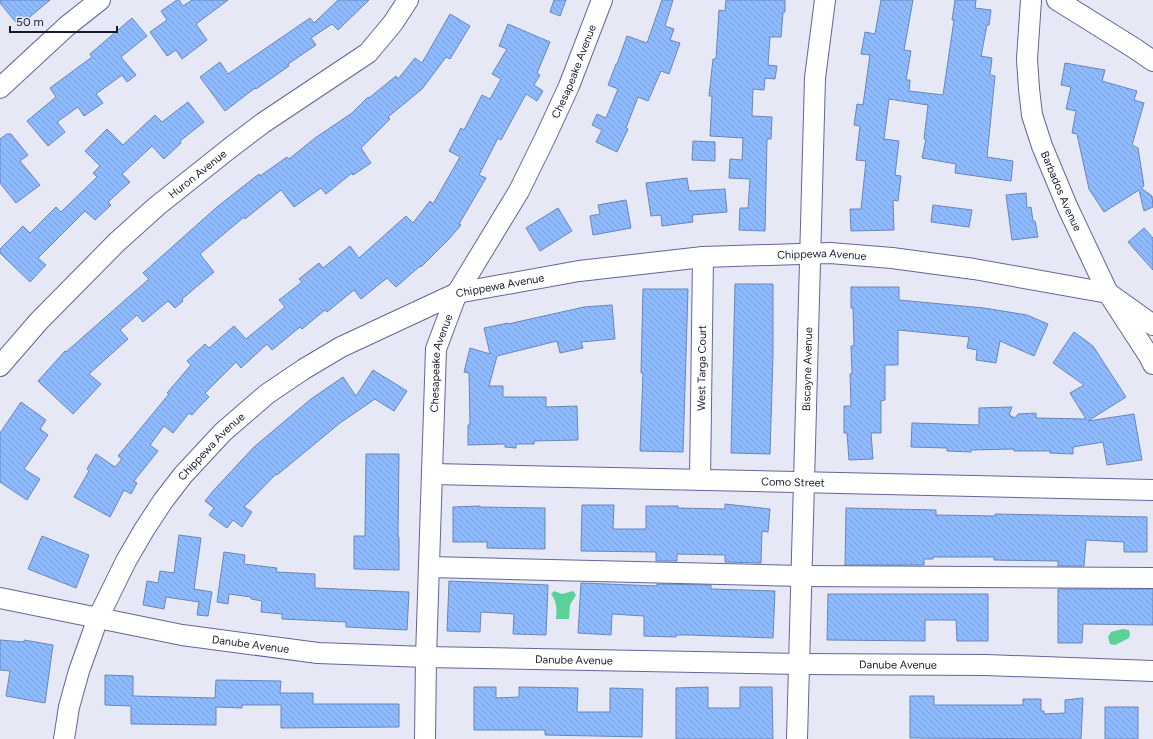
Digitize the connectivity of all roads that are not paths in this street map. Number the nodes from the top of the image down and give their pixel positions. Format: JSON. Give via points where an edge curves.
{"nodes":[{"id":1,"x":100,"y":0,"type":"edge"},
{"id":2,"x":408,"y":0,"type":"edge"},
{"id":3,"x":602,"y":0,"type":"edge"},
{"id":4,"x":825,"y":0,"type":"edge"},
{"id":5,"x":1031,"y":0,"type":"edge"},
{"id":6,"x":1057,"y":0,"type":"edge"},
{"id":7,"x":1153,"y":61,"type":"edge"},
{"id":8,"x":0,"y":88,"type":"edge"},
{"id":9,"x":810,"y":254,"type":"junction"},
{"id":10,"x":703,"y":257,"type":"junction"},
{"id":11,"x":457,"y":293,"type":"junction"},
{"id":12,"x":1108,"y":293,"type":"junction"},
{"id":13,"x":1153,"y":325,"type":"edge"},
{"id":14,"x":1153,"y":364,"type":"edge"},
{"id":15,"x":0,"y":366,"type":"edge"},
{"id":16,"x":433,"y":474,"type":"junction"},
{"id":17,"x":700,"y":480,"type":"junction"},
{"id":18,"x":803,"y":482,"type":"junction"},
{"id":19,"x":1153,"y":490,"type":"edge"},
{"id":20,"x":430,"y":567,"type":"junction"},
{"id":21,"x":801,"y":576,"type":"junction"},
{"id":22,"x":1153,"y":578,"type":"edge"},
{"id":23,"x":0,"y":598,"type":"edge"},
{"id":24,"x":98,"y":618,"type":"junction"},
{"id":25,"x":426,"y":657,"type":"junction"},
{"id":26,"x":799,"y":664,"type":"junction"},
{"id":27,"x":1153,"y":671,"type":"edge"},
{"id":28,"x":64,"y":739,"type":"edge"},
{"id":29,"x":425,"y":739,"type":"edge"},
{"id":30,"x":797,"y":739,"type":"edge"}],
"edges":[{"from":1,"to":8,"type":"street","via":[[67,26]]},
{"from":2,"to":15,"type":"street","name":"Huron Avenue","via":[[393,24],[368,53],[258,128],[157,206],[122,237],[39,321]]},
{"from":3,"to":11,"type":"street","name":"Chesapeake Avenue","via":[[569,86],[519,191]]},
{"from":4,"to":9,"type":"street","name":"Biscayne Avenue","via":[[816,78]]},
{"from":5,"to":12,"type":"street","name":"Barbados Avenue","via":[[1027,59],[1032,115],[1066,206]]},
{"from":6,"to":7,"type":"street"},
{"from":9,"to":10,"type":"street","name":"Chippewa Avenue"},
{"from":9,"to":12,"type":"street","name":"Chippewa Avenue","via":[[861,255],[967,268]]},
{"from":9,"to":18,"type":"street","name":"Biscayne Avenue"},
{"from":10,"to":11,"type":"street","name":"Chippewa Avenue","via":[[580,272]]},
{"from":10,"to":17,"type":"street","name":"West Targa Court"},
{"from":11,"to":16,"type":"street","name":"Chesapeake Avenue","via":[[436,349]]},
{"from":11,"to":24,"type":"street","name":"Chippewa Avenue","via":[[341,347],[267,394],[224,432],[183,475],[163,501],[126,561]]},
{"from":12,"to":13,"type":"street","name":"Chippewa Avenue"},
{"from":12,"to":14,"type":"street","name":"Barbados Avenue"},
{"from":16,"to":17,"type":"street","name":"Como Street"},
{"from":16,"to":20,"type":"street","name":"Chesapeake Avenue"},
{"from":17,"to":18,"type":"street","name":"Como Street"},
{"from":18,"to":19,"type":"street","name":"Como Street"},
{"from":18,"to":21,"type":"street","name":"Biscayne Avenue"},
{"from":20,"to":21,"type":"street"},
{"from":20,"to":25,"type":"street","name":"Chesapeake Avenue"},
{"from":21,"to":22,"type":"street"},
{"from":21,"to":26,"type":"street","name":"Biscayne Avenue"},
{"from":23,"to":24,"type":"street","name":"Danube Avenue"},
{"from":24,"to":25,"type":"street","name":"Danube Avenue","via":[[182,635],[318,653]]},
{"from":24,"to":28,"type":"street","name":"Chippewa Avenue","via":[[77,678]]},
{"from":25,"to":26,"type":"street","name":"Danube Avenue"},
{"from":25,"to":29,"type":"street","name":"Chesapeake Avenue"},
{"from":26,"to":27,"type":"street","name":"Danube Avenue","via":[[986,665]]},
{"from":26,"to":30,"type":"street","name":"Biscayne Avenue"}]}
